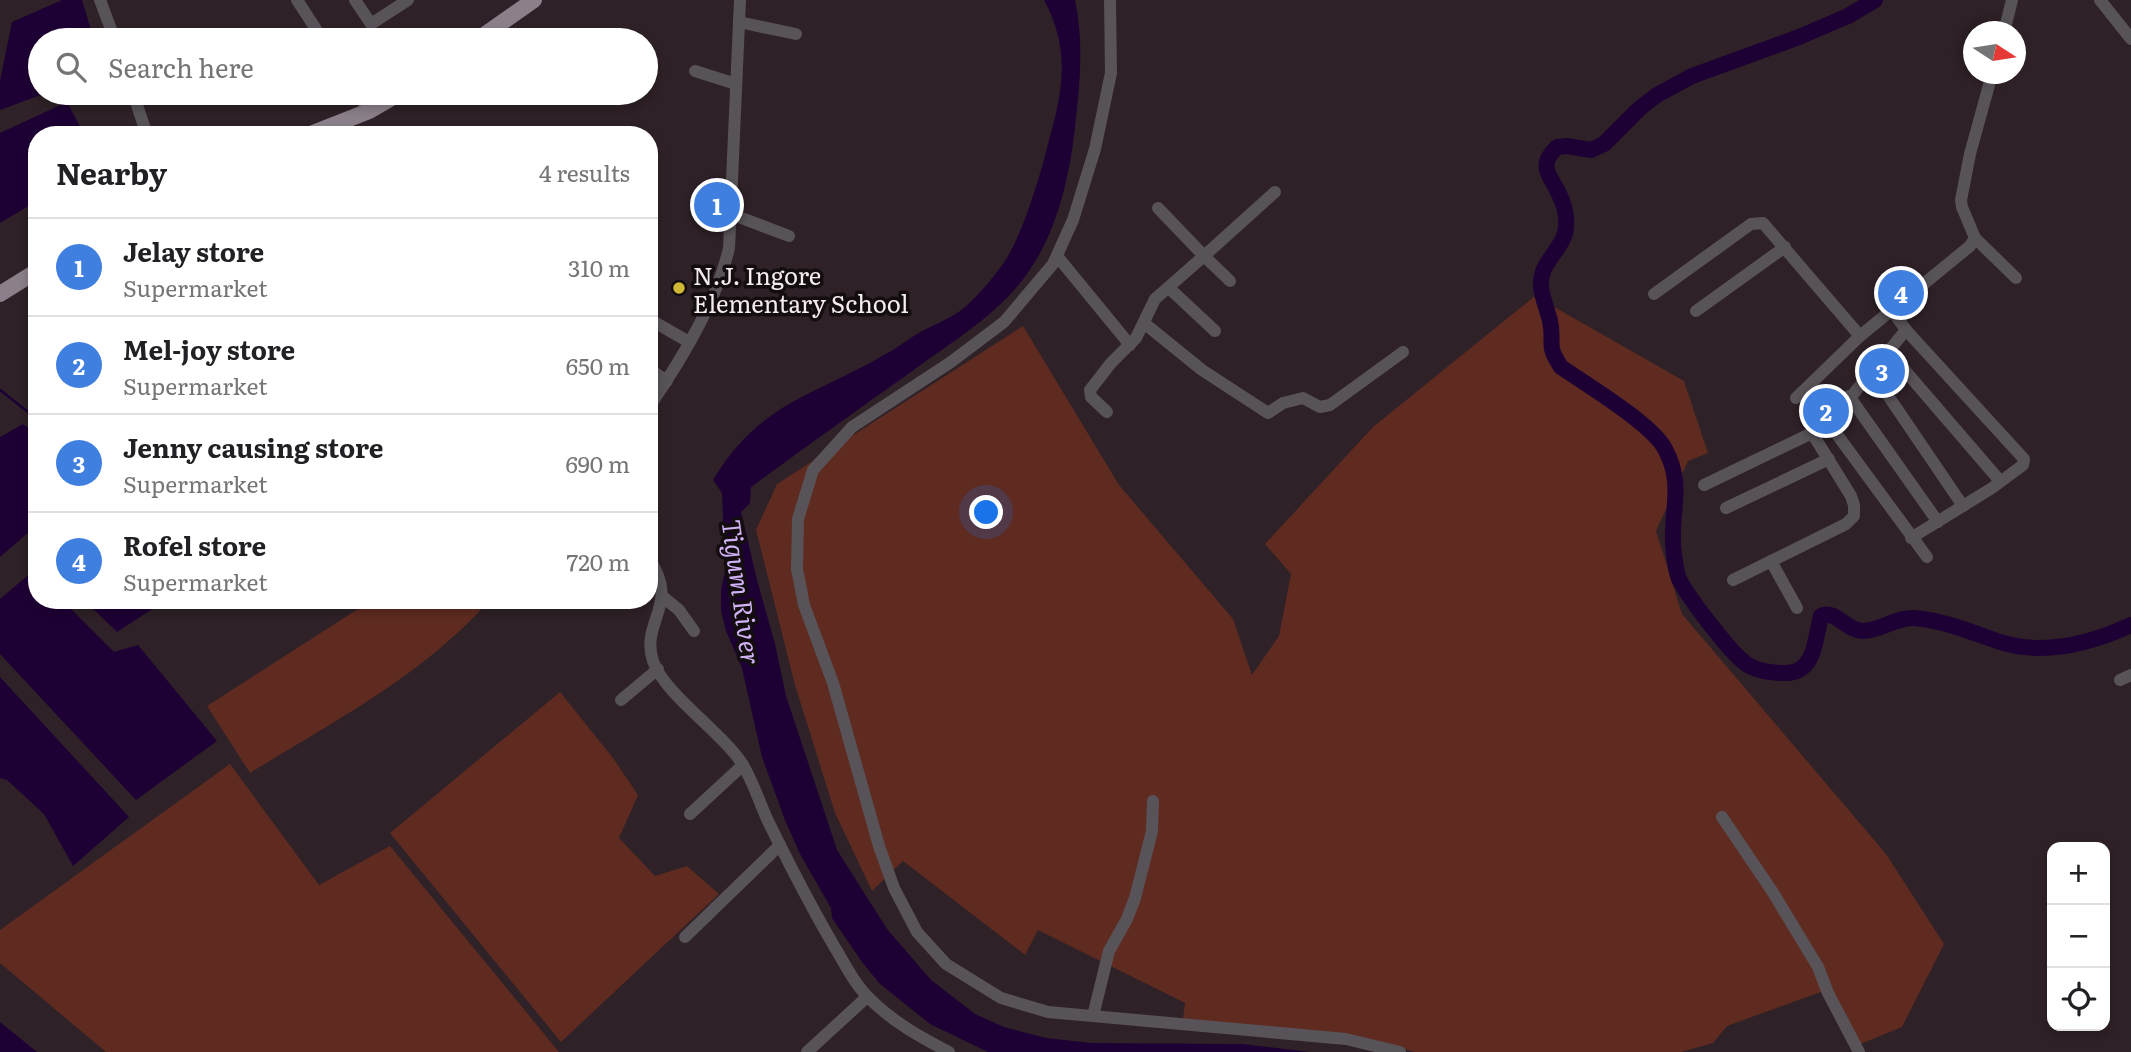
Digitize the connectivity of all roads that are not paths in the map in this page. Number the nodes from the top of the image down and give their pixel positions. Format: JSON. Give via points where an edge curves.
{"nodes":[{"id":1,"x":100,"y":0,"type":"edge"},
{"id":2,"x":297,"y":0,"type":"edge"},
{"id":3,"x":355,"y":0,"type":"edge"},
{"id":4,"x":408,"y":0,"type":"edge"},
{"id":5,"x":534,"y":0,"type":"edge"},
{"id":6,"x":740,"y":0,"type":"edge"},
{"id":7,"x":1110,"y":0,"type":"edge"},
{"id":8,"x":2012,"y":0,"type":"edge"},
{"id":9,"x":2100,"y":0,"type":"edge"},
{"id":10,"x":2007,"y":21,"type":"edge"},
{"id":11,"x":739,"y":22,"type":"junction"},
{"id":12,"x":110,"y":28,"type":"edge"},
{"id":13,"x":315,"y":28,"type":"edge"},
{"id":14,"x":494,"y":28,"type":"edge"},
{"id":15,"x":796,"y":34,"type":"dead end"},
{"id":16,"x":2131,"y":39,"type":"edge"},
{"id":17,"x":695,"y":71,"type":"dead end"},
{"id":18,"x":736,"y":84,"type":"junction"},
{"id":19,"x":1989,"y":84,"type":"edge"},
{"id":20,"x":137,"y":105,"type":"edge"},
{"id":21,"x":365,"y":105,"type":"edge"},
{"id":22,"x":379,"y":105,"type":"edge"},
{"id":23,"x":369,"y":111,"type":"junction"},
{"id":24,"x":144,"y":126,"type":"edge"},
{"id":25,"x":331,"y":126,"type":"edge"},
{"id":26,"x":1275,"y":192,"type":"dead end"},
{"id":27,"x":1158,"y":208,"type":"dead end"},
{"id":28,"x":731,"y":214,"type":"junction"},
{"id":29,"x":789,"y":236,"type":"dead end"},
{"id":30,"x":1975,"y":238,"type":"junction"},
{"id":31,"x":1785,"y":247,"type":"junction"},
{"id":32,"x":1057,"y":256,"type":"junction"},
{"id":33,"x":1205,"y":256,"type":"junction"},
{"id":34,"x":28,"y":277,"type":"edge"},
{"id":35,"x":2016,"y":278,"type":"dead end"},
{"id":36,"x":1230,"y":281,"type":"dead end"},
{"id":37,"x":1168,"y":288,"type":"junction"},
{"id":38,"x":0,"y":294,"type":"edge"},
{"id":39,"x":1654,"y":294,"type":"dead end"},
{"id":40,"x":1891,"y":309,"type":"junction"},
{"id":41,"x":1696,"y":311,"type":"dead end"},
{"id":42,"x":1144,"y":323,"type":"junction"},
{"id":43,"x":658,"y":324,"type":"edge"},
{"id":44,"x":1906,"y":330,"type":"junction"},
{"id":45,"x":1215,"y":331,"type":"dead end"},
{"id":46,"x":1860,"y":336,"type":"junction"},
{"id":47,"x":689,"y":342,"type":"junction"},
{"id":48,"x":1130,"y":345,"type":"junction"},
{"id":49,"x":1403,"y":352,"type":"dead end"},
{"id":50,"x":1889,"y":352,"type":"junction"},
{"id":51,"x":1872,"y":372,"type":"junction"},
{"id":52,"x":658,"y":375,"type":"edge"},
{"id":53,"x":667,"y":381,"type":"junction"},
{"id":54,"x":658,"y":394,"type":"edge"},
{"id":55,"x":1849,"y":396,"type":"junction"},
{"id":56,"x":1796,"y":398,"type":"dead end"},
{"id":57,"x":1107,"y":412,"type":"dead end"},
{"id":58,"x":1827,"y":421,"type":"junction"},
{"id":59,"x":1812,"y":433,"type":"junction"},
{"id":60,"x":1829,"y":459,"type":"junction"},
{"id":61,"x":2000,"y":481,"type":"junction"},
{"id":62,"x":1704,"y":485,"type":"dead end"},
{"id":63,"x":1963,"y":506,"type":"junction"},
{"id":64,"x":1727,"y":508,"type":"dead end"},
{"id":65,"x":1938,"y":522,"type":"junction"},
{"id":66,"x":1911,"y":538,"type":"junction"},
{"id":67,"x":1927,"y":557,"type":"dead end"},
{"id":68,"x":1772,"y":561,"type":"junction"},
{"id":69,"x":658,"y":576,"type":"edge"},
{"id":70,"x":1733,"y":580,"type":"dead end"},
{"id":71,"x":663,"y":597,"type":"junction"},
{"id":72,"x":1797,"y":608,"type":"dead end"},
{"id":73,"x":694,"y":631,"type":"dead end"},
{"id":74,"x":658,"y":669,"type":"junction"},
{"id":75,"x":621,"y":700,"type":"dead end"},
{"id":76,"x":743,"y":765,"type":"junction"},
{"id":77,"x":1153,"y":801,"type":"dead end"},
{"id":78,"x":690,"y":814,"type":"dead end"},
{"id":79,"x":1722,"y":817,"type":"dead end"},
{"id":80,"x":780,"y":845,"type":"junction"},
{"id":81,"x":685,"y":937,"type":"dead end"},
{"id":82,"x":867,"y":997,"type":"junction"},
{"id":83,"x":858,"y":1007,"type":"junction"},
{"id":84,"x":1093,"y":1016,"type":"junction"},
{"id":85,"x":807,"y":1052,"type":"edge"},
{"id":86,"x":818,"y":1052,"type":"edge"},
{"id":87,"x":949,"y":1052,"type":"edge"},
{"id":88,"x":1400,"y":1052,"type":"edge"},
{"id":89,"x":1859,"y":1052,"type":"edge"}],
"edges":[{"from":1,"to":12,"type":"street"},
{"from":2,"to":13,"type":"street"},
{"from":3,"to":4,"type":"street","via":[[372,24]]},
{"from":5,"to":14,"type":"main road"},
{"from":6,"to":11,"type":"street"},
{"from":7,"to":32,"type":"street","via":[[1111,73],[1095,149]]},
{"from":8,"to":10,"type":"street"},
{"from":9,"to":16,"type":"street"},
{"from":11,"to":15,"type":"street"},
{"from":11,"to":18,"type":"street"},
{"from":17,"to":18,"type":"street"},
{"from":18,"to":28,"type":"street"},
{"from":19,"to":30,"type":"street","via":[[1961,200]]},
{"from":20,"to":24,"type":"street"},
{"from":21,"to":23,"type":"street"},
{"from":22,"to":23,"type":"main road"},
{"from":23,"to":25,"type":"main road"},
{"from":26,"to":33,"type":"street"},
{"from":27,"to":33,"type":"street"},
{"from":28,"to":29,"type":"street"},
{"from":28,"to":47,"type":"street","via":[[725,266]]},
{"from":30,"to":35,"type":"street"},
{"from":30,"to":40,"type":"street"},
{"from":31,"to":39,"type":"street","via":[[1763,223],[1751,224]]},
{"from":31,"to":41,"type":"street"},
{"from":31,"to":46,"type":"street"},
{"from":32,"to":48,"type":"street"},
{"from":32,"to":84,"type":"street","via":[[1004,322],[852,426],[813,470],[798,519],[797,569],[804,605],[833,683],[879,846],[917,932],[946,964],[1001,998],[1048,1012]]},
{"from":33,"to":36,"type":"street"},
{"from":33,"to":37,"type":"street"},
{"from":34,"to":38,"type":"main road"},
{"from":37,"to":42,"type":"street","via":[[1155,299]]},
{"from":37,"to":45,"type":"street"},
{"from":40,"to":44,"type":"street"},
{"from":40,"to":46,"type":"street"},
{"from":42,"to":48,"type":"street"},
{"from":42,"to":49,"type":"street","via":[[1202,370],[1268,413],[1303,398],[1320,407],[1330,405]]},
{"from":43,"to":47,"type":"street"},
{"from":44,"to":50,"type":"street"},
{"from":44,"to":61,"type":"street","via":[[2024,460]]},
{"from":46,"to":56,"type":"street"},
{"from":47,"to":53,"type":"street"},
{"from":48,"to":57,"type":"street","via":[[1090,390]]},
{"from":50,"to":51,"type":"street"},
{"from":50,"to":61,"type":"street"},
{"from":51,"to":55,"type":"street"},
{"from":51,"to":63,"type":"street"},
{"from":52,"to":53,"type":"street"},
{"from":53,"to":54,"type":"street"},
{"from":55,"to":58,"type":"street"},
{"from":55,"to":65,"type":"street"},
{"from":58,"to":59,"type":"street"},
{"from":58,"to":66,"type":"street"},
{"from":59,"to":60,"type":"street"},
{"from":59,"to":62,"type":"street"},
{"from":60,"to":64,"type":"street"},
{"from":60,"to":68,"type":"street","via":[[1851,496],[1854,516]]},
{"from":61,"to":63,"type":"street"},
{"from":63,"to":65,"type":"street"},
{"from":65,"to":66,"type":"street"},
{"from":66,"to":67,"type":"street"},
{"from":68,"to":70,"type":"street"},
{"from":68,"to":72,"type":"street"},
{"from":69,"to":71,"type":"street"},
{"from":71,"to":73,"type":"street"},
{"from":71,"to":74,"type":"street","via":[[651,648]]},
{"from":74,"to":75,"type":"street"},
{"from":74,"to":76,"type":"street"},
{"from":76,"to":78,"type":"street"},
{"from":76,"to":80,"type":"street"},
{"from":77,"to":84,"type":"street","via":[[1152,831],[1135,898],[1109,951]]},
{"from":79,"to":89,"type":"street","via":[[1818,967]]},
{"from":80,"to":81,"type":"street"},
{"from":80,"to":82,"type":"street"},
{"from":82,"to":83,"type":"street"},
{"from":82,"to":87,"type":"street","via":[[890,1018]]},
{"from":83,"to":85,"type":"street"},
{"from":83,"to":86,"type":"street"},
{"from":84,"to":88,"type":"street","via":[[1346,1039]]}]}
